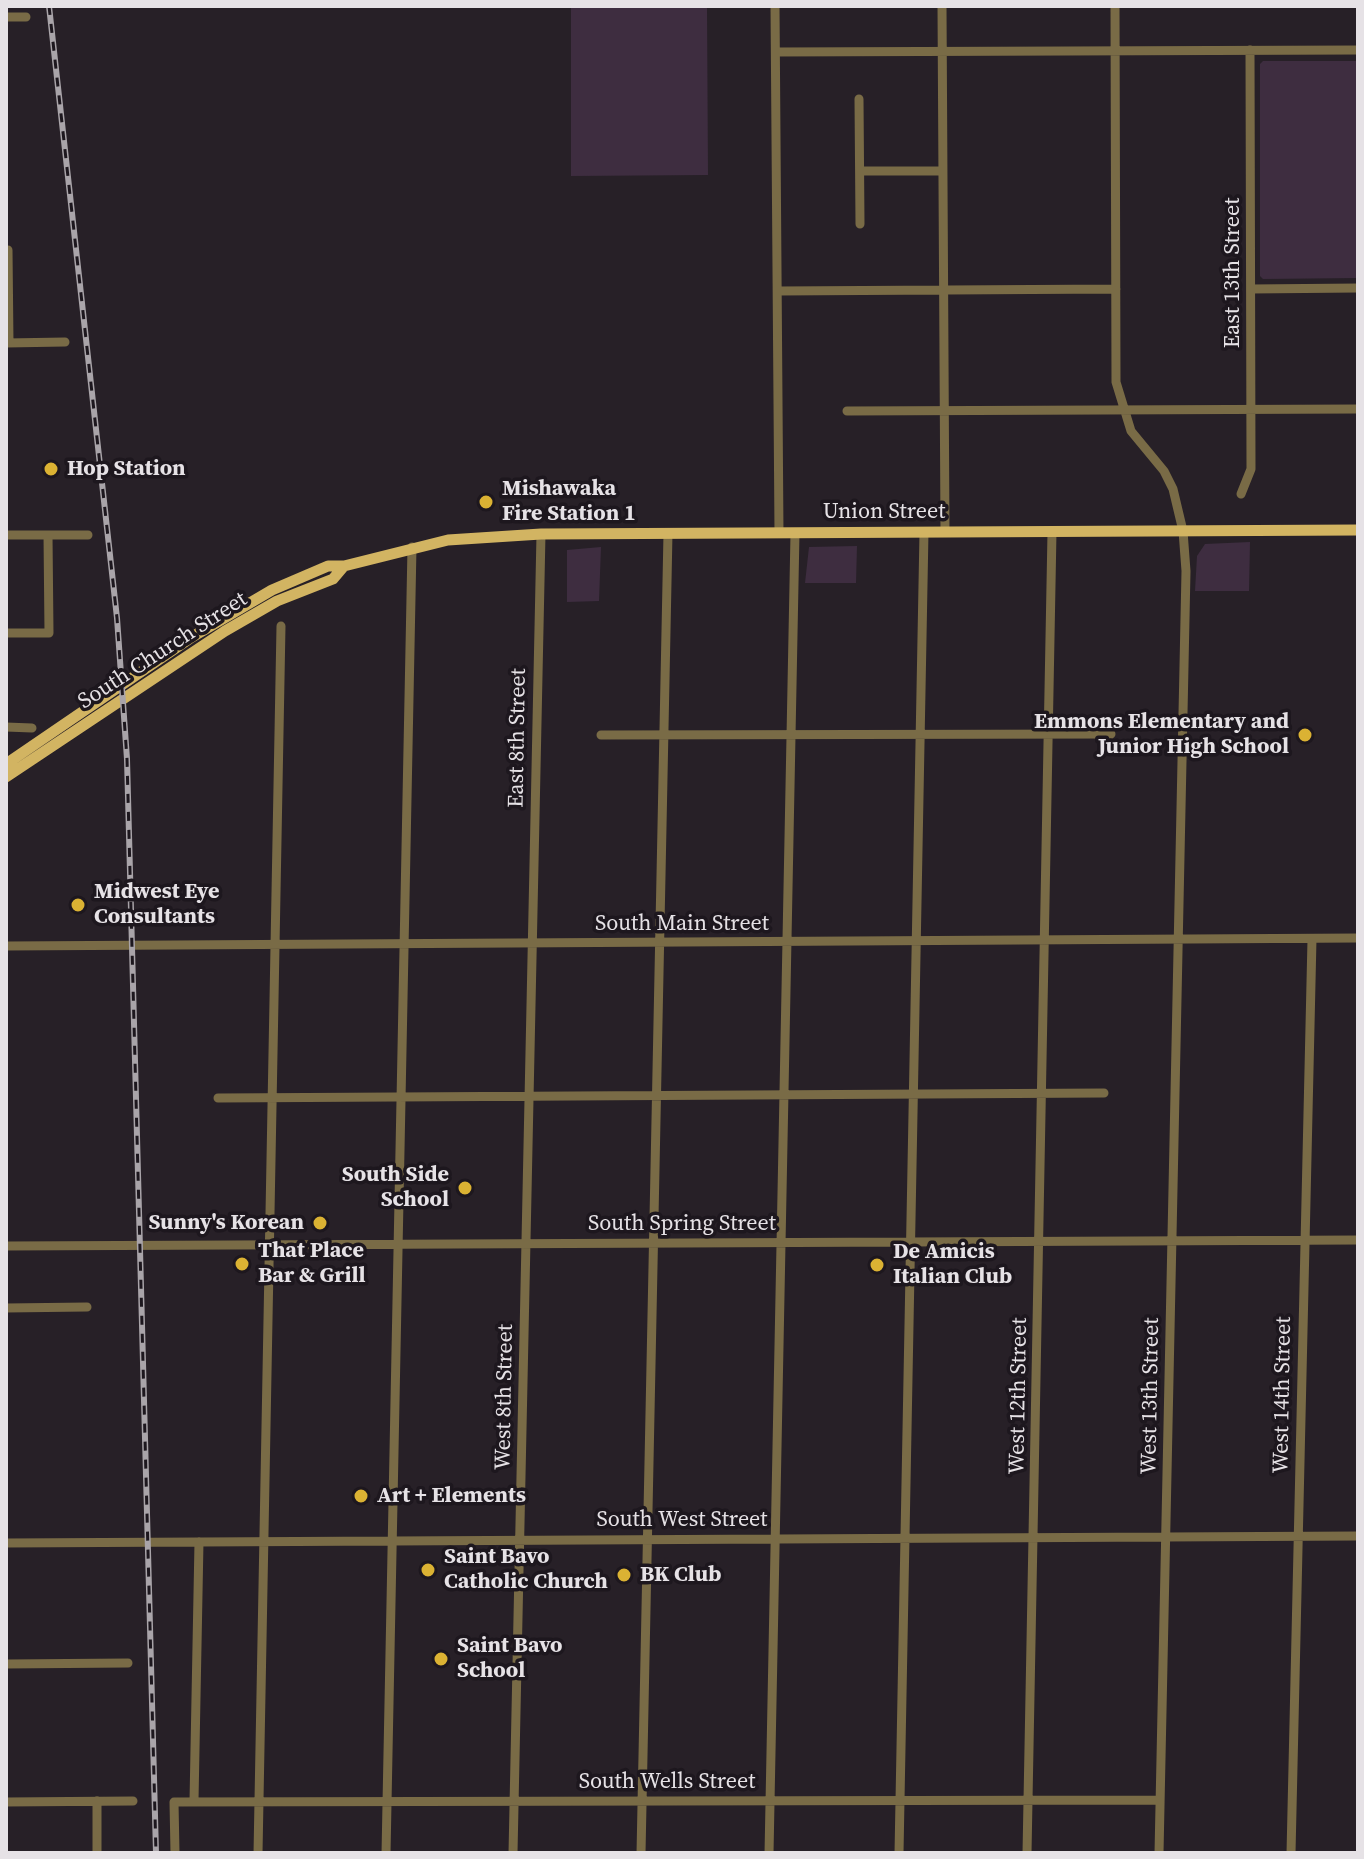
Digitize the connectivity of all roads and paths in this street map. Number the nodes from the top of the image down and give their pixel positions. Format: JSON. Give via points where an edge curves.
{"nodes":[{"id":1,"x":775,"y":6,"type":"edge"},
{"id":2,"x":942,"y":6,"type":"edge"},
{"id":3,"x":1115,"y":6,"type":"edge"},
{"id":4,"x":6,"y":17,"type":"edge"},
{"id":5,"x":26,"y":17,"type":"dead end"},
{"id":6,"x":1116,"y":50,"type":"junction"},
{"id":7,"x":1250,"y":50,"type":"junction"},
{"id":8,"x":1358,"y":50,"type":"edge"},
{"id":9,"x":942,"y":51,"type":"junction"},
{"id":10,"x":776,"y":52,"type":"junction"},
{"id":11,"x":859,"y":99,"type":"dead end"},
{"id":12,"x":860,"y":171,"type":"junction"},
{"id":13,"x":943,"y":171,"type":"junction"},
{"id":14,"x":860,"y":224,"type":"dead end"},
{"id":15,"x":8,"y":250,"type":"dead end"},
{"id":16,"x":1358,"y":288,"type":"edge"},
{"id":17,"x":1116,"y":289,"type":"junction"},
{"id":18,"x":1251,"y":289,"type":"junction"},
{"id":19,"x":778,"y":291,"type":"junction"},
{"id":20,"x":943,"y":291,"type":"junction"},
{"id":21,"x":65,"y":342,"type":"dead end"},
{"id":22,"x":8,"y":343,"type":"edge"},
{"id":23,"x":1122,"y":409,"type":"junction"},
{"id":24,"x":1251,"y":409,"type":"junction"},
{"id":25,"x":1358,"y":409,"type":"edge"},
{"id":26,"x":944,"y":410,"type":"junction"},
{"id":27,"x":847,"y":411,"type":"dead end"},
{"id":28,"x":1241,"y":494,"type":"dead end"},
{"id":29,"x":1358,"y":530,"type":"edge"},
{"id":30,"x":1183,"y":531,"type":"junction"},
{"id":31,"x":924,"y":532,"type":"junction"},
{"id":32,"x":945,"y":532,"type":"junction"},
{"id":33,"x":1052,"y":532,"type":"junction"},
{"id":34,"x":668,"y":533,"type":"junction"},
{"id":35,"x":779,"y":533,"type":"junction"},
{"id":36,"x":795,"y":533,"type":"junction"},
{"id":37,"x":541,"y":534,"type":"junction"},
{"id":38,"x":6,"y":535,"type":"edge"},
{"id":39,"x":48,"y":535,"type":"junction"},
{"id":40,"x":88,"y":535,"type":"dead end"},
{"id":41,"x":412,"y":547,"type":"junction"},
{"id":42,"x":344,"y":566,"type":"junction"},
{"id":43,"x":281,"y":626,"type":"dead end"},
{"id":44,"x":6,"y":633,"type":"edge"},
{"id":45,"x":6,"y":727,"type":"edge"},
{"id":46,"x":32,"y":728,"type":"dead end"},
{"id":47,"x":1048,"y":733,"type":"junction"},
{"id":48,"x":921,"y":734,"type":"junction"},
{"id":49,"x":1111,"y":734,"type":"dead end"},
{"id":50,"x":601,"y":735,"type":"dead end"},
{"id":51,"x":665,"y":735,"type":"junction"},
{"id":52,"x":792,"y":735,"type":"junction"},
{"id":53,"x":6,"y":764,"type":"edge"},
{"id":54,"x":6,"y":777,"type":"edge"},
{"id":55,"x":1358,"y":938,"type":"edge"},
{"id":56,"x":1178,"y":939,"type":"junction"},
{"id":57,"x":1312,"y":939,"type":"junction"},
{"id":58,"x":1045,"y":940,"type":"junction"},
{"id":59,"x":917,"y":941,"type":"junction"},
{"id":60,"x":659,"y":942,"type":"junction"},
{"id":61,"x":788,"y":942,"type":"junction"},
{"id":62,"x":532,"y":943,"type":"junction"},
{"id":63,"x":276,"y":944,"type":"junction"},
{"id":64,"x":405,"y":944,"type":"junction"},
{"id":65,"x":6,"y":946,"type":"edge"},
{"id":66,"x":1042,"y":1093,"type":"junction"},
{"id":67,"x":1104,"y":1093,"type":"dead end"},
{"id":68,"x":914,"y":1094,"type":"junction"},
{"id":69,"x":529,"y":1095,"type":"junction"},
{"id":70,"x":657,"y":1095,"type":"junction"},
{"id":71,"x":785,"y":1095,"type":"junction"},
{"id":72,"x":402,"y":1097,"type":"junction"},
{"id":73,"x":218,"y":1098,"type":"dead end"},
{"id":74,"x":272,"y":1098,"type":"junction"},
{"id":75,"x":1358,"y":1240,"type":"edge"},
{"id":76,"x":654,"y":1241,"type":"junction"},
{"id":77,"x":782,"y":1241,"type":"junction"},
{"id":78,"x":1040,"y":1241,"type":"junction"},
{"id":79,"x":1172,"y":1241,"type":"junction"},
{"id":80,"x":1305,"y":1241,"type":"junction"},
{"id":81,"x":911,"y":1242,"type":"junction"},
{"id":82,"x":398,"y":1243,"type":"junction"},
{"id":83,"x":526,"y":1243,"type":"junction"},
{"id":84,"x":271,"y":1244,"type":"junction"},
{"id":85,"x":6,"y":1246,"type":"edge"},
{"id":86,"x":87,"y":1307,"type":"dead end"},
{"id":87,"x":6,"y":1308,"type":"edge"},
{"id":88,"x":1166,"y":1536,"type":"junction"},
{"id":89,"x":1358,"y":1536,"type":"edge"},
{"id":90,"x":776,"y":1537,"type":"junction"},
{"id":91,"x":906,"y":1537,"type":"junction"},
{"id":92,"x":1299,"y":1537,"type":"junction"},
{"id":93,"x":648,"y":1538,"type":"junction"},
{"id":94,"x":1035,"y":1538,"type":"junction"},
{"id":95,"x":519,"y":1539,"type":"junction"},
{"id":96,"x":391,"y":1540,"type":"junction"},
{"id":97,"x":264,"y":1541,"type":"junction"},
{"id":98,"x":199,"y":1542,"type":"junction"},
{"id":99,"x":6,"y":1543,"type":"edge"},
{"id":100,"x":128,"y":1663,"type":"dead end"},
{"id":101,"x":6,"y":1664,"type":"edge"},
{"id":102,"x":770,"y":1799,"type":"junction"},
{"id":103,"x":642,"y":1800,"type":"junction"},
{"id":104,"x":900,"y":1800,"type":"junction"},
{"id":105,"x":1029,"y":1800,"type":"junction"},
{"id":106,"x":1160,"y":1800,"type":"junction"},
{"id":107,"x":97,"y":1801,"type":"junction"},
{"id":108,"x":133,"y":1801,"type":"dead end"},
{"id":109,"x":194,"y":1801,"type":"junction"},
{"id":110,"x":259,"y":1801,"type":"junction"},
{"id":111,"x":387,"y":1801,"type":"junction"},
{"id":112,"x":514,"y":1801,"type":"junction"},
{"id":113,"x":6,"y":1802,"type":"edge"},
{"id":114,"x":97,"y":1853,"type":"edge"},
{"id":115,"x":175,"y":1853,"type":"edge"},
{"id":116,"x":258,"y":1853,"type":"edge"},
{"id":117,"x":386,"y":1853,"type":"edge"},
{"id":118,"x":513,"y":1853,"type":"edge"},
{"id":119,"x":641,"y":1853,"type":"edge"},
{"id":120,"x":769,"y":1853,"type":"edge"},
{"id":121,"x":899,"y":1853,"type":"edge"},
{"id":122,"x":1027,"y":1853,"type":"edge"},
{"id":123,"x":1159,"y":1853,"type":"edge"},
{"id":124,"x":1291,"y":1853,"type":"edge"}],
"edges":[{"from":1,"to":10,"type":"street"},
{"from":2,"to":9,"type":"street"},
{"from":3,"to":6,"type":"street"},
{"from":4,"to":5,"type":"street"},
{"from":6,"to":7,"type":"street"},
{"from":6,"to":9,"type":"street"},
{"from":6,"to":17,"type":"street"},
{"from":7,"to":8,"type":"street"},
{"from":7,"to":18,"type":"street","name":"East 13th Street"},
{"from":9,"to":10,"type":"street"},
{"from":9,"to":13,"type":"street"},
{"from":10,"to":19,"type":"street"},
{"from":11,"to":12,"type":"street"},
{"from":12,"to":13,"type":"street"},
{"from":12,"to":14,"type":"street"},
{"from":13,"to":20,"type":"street"},
{"from":15,"to":22,"type":"street"},
{"from":16,"to":18,"type":"street"},
{"from":17,"to":20,"type":"street"},
{"from":17,"to":23,"type":"street","via":[[1116,382]]},
{"from":18,"to":24,"type":"street","name":"East 13th Street"},
{"from":19,"to":20,"type":"street"},
{"from":19,"to":35,"type":"street"},
{"from":20,"to":26,"type":"street"},
{"from":21,"to":22,"type":"street"},
{"from":23,"to":24,"type":"street"},
{"from":23,"to":26,"type":"street"},
{"from":23,"to":30,"type":"street","via":[[1137,440],[1168,479]]},
{"from":24,"to":25,"type":"street"},
{"from":24,"to":28,"type":"street","name":"East 13th Street","via":[[1251,469]]},
{"from":26,"to":27,"type":"street"},
{"from":26,"to":32,"type":"street"},
{"from":29,"to":30,"type":"main road","name":"Union Street"},
{"from":30,"to":33,"type":"main road","name":"Union Street"},
{"from":30,"to":56,"type":"street"},
{"from":31,"to":32,"type":"main road","name":"Union Street"},
{"from":31,"to":36,"type":"main road","name":"Union Street"},
{"from":31,"to":48,"type":"street"},
{"from":32,"to":33,"type":"main road","name":"Union Street"},
{"from":33,"to":47,"type":"street","name":"West 12th Street"},
{"from":34,"to":35,"type":"main road","name":"Union Street"},
{"from":34,"to":37,"type":"main road","name":"Union Street"},
{"from":34,"to":51,"type":"street"},
{"from":35,"to":36,"type":"main road","name":"Union Street"},
{"from":36,"to":52,"type":"street"},
{"from":37,"to":41,"type":"main road","name":"Union Street"},
{"from":37,"to":62,"type":"street","name":"East 8th Street"},
{"from":38,"to":39,"type":"street"},
{"from":39,"to":40,"type":"street"},
{"from":39,"to":44,"type":"street","via":[[49,633]]},
{"from":41,"to":42,"type":"main road","name":"South Church Street"},
{"from":41,"to":64,"type":"street"},
{"from":42,"to":53,"type":"main road","name":"South Church Street","via":[[328,566],[238,608]]},
{"from":42,"to":54,"type":"main road","name":"South Church Street","via":[[333,579],[277,601],[225,631]]},
{"from":43,"to":63,"type":"street"},
{"from":45,"to":46,"type":"street"},
{"from":47,"to":48,"type":"street"},
{"from":47,"to":49,"type":"street"},
{"from":47,"to":58,"type":"street","name":"West 12th Street"},
{"from":48,"to":52,"type":"street"},
{"from":48,"to":59,"type":"street"},
{"from":50,"to":51,"type":"street"},
{"from":51,"to":52,"type":"street"},
{"from":51,"to":60,"type":"street"},
{"from":52,"to":61,"type":"street"},
{"from":55,"to":57,"type":"street","name":"South Main Street"},
{"from":56,"to":57,"type":"street","name":"South Main Street"},
{"from":56,"to":58,"type":"street","name":"South Main Street"},
{"from":56,"to":79,"type":"street","name":"West 13th Street"},
{"from":57,"to":80,"type":"street","name":"West 14th Street"},
{"from":58,"to":59,"type":"street","name":"South Main Street"},
{"from":58,"to":66,"type":"street","name":"West 12th Street"},
{"from":59,"to":61,"type":"street","name":"South Main Street"},
{"from":59,"to":68,"type":"street"},
{"from":60,"to":61,"type":"street","name":"South Main Street"},
{"from":60,"to":62,"type":"street","name":"South Main Street"},
{"from":60,"to":70,"type":"street"},
{"from":61,"to":71,"type":"street"},
{"from":62,"to":64,"type":"street","name":"South Main Street"},
{"from":62,"to":69,"type":"street","name":"West 8th Street"},
{"from":63,"to":64,"type":"street","name":"South Main Street"},
{"from":63,"to":65,"type":"street","name":"South Main Street"},
{"from":63,"to":74,"type":"street"},
{"from":64,"to":72,"type":"street"},
{"from":66,"to":67,"type":"street"},
{"from":66,"to":68,"type":"street"},
{"from":66,"to":78,"type":"street","name":"West 12th Street"},
{"from":68,"to":71,"type":"street"},
{"from":68,"to":81,"type":"street"},
{"from":69,"to":70,"type":"street"},
{"from":69,"to":72,"type":"street"},
{"from":69,"to":83,"type":"street","name":"West 8th Street"},
{"from":70,"to":71,"type":"street"},
{"from":70,"to":76,"type":"street"},
{"from":71,"to":77,"type":"street"},
{"from":72,"to":74,"type":"street"},
{"from":72,"to":82,"type":"street"},
{"from":73,"to":74,"type":"street"},
{"from":74,"to":84,"type":"street"},
{"from":75,"to":80,"type":"street","name":"South Spring Street"},
{"from":76,"to":77,"type":"street","name":"South Spring Street"},
{"from":76,"to":83,"type":"street","name":"South Spring Street"},
{"from":76,"to":93,"type":"street"},
{"from":77,"to":81,"type":"street","name":"South Spring Street"},
{"from":77,"to":90,"type":"street"},
{"from":78,"to":79,"type":"street","name":"South Spring Street"},
{"from":78,"to":81,"type":"street","name":"South Spring Street"},
{"from":78,"to":94,"type":"street","name":"West 12th Street"},
{"from":79,"to":80,"type":"street","name":"South Spring Street"},
{"from":79,"to":88,"type":"street","name":"West 13th Street"},
{"from":80,"to":92,"type":"street","name":"West 14th Street"},
{"from":81,"to":91,"type":"street"},
{"from":82,"to":83,"type":"street","name":"South Spring Street"},
{"from":82,"to":84,"type":"street","name":"South Spring Street"},
{"from":82,"to":96,"type":"street"},
{"from":83,"to":95,"type":"street","name":"West 8th Street"},
{"from":84,"to":85,"type":"street","name":"South Spring Street"},
{"from":84,"to":97,"type":"street"},
{"from":86,"to":87,"type":"street"},
{"from":88,"to":92,"type":"street","name":"South West Street"},
{"from":88,"to":94,"type":"street","name":"South West Street"},
{"from":88,"to":106,"type":"street","name":"West 13th Street"},
{"from":89,"to":92,"type":"street","name":"South West Street"},
{"from":90,"to":91,"type":"street","name":"South West Street"},
{"from":90,"to":93,"type":"street","name":"South West Street"},
{"from":90,"to":102,"type":"street"},
{"from":91,"to":94,"type":"street","name":"South West Street"},
{"from":91,"to":104,"type":"street"},
{"from":92,"to":124,"type":"street","name":"West 14th Street"},
{"from":93,"to":95,"type":"street","name":"South West Street"},
{"from":93,"to":103,"type":"street"},
{"from":94,"to":105,"type":"street","name":"West 12th Street"},
{"from":95,"to":96,"type":"street","name":"South West Street"},
{"from":95,"to":112,"type":"street","name":"West 8th Street"},
{"from":96,"to":97,"type":"street","name":"South West Street"},
{"from":96,"to":111,"type":"street"},
{"from":97,"to":98,"type":"street","name":"South West Street"},
{"from":97,"to":110,"type":"street"},
{"from":98,"to":99,"type":"street","name":"South West Street"},
{"from":98,"to":109,"type":"street"},
{"from":100,"to":101,"type":"street"},
{"from":102,"to":103,"type":"street","name":"South Wells Street"},
{"from":102,"to":104,"type":"street","name":"South Wells Street"},
{"from":102,"to":120,"type":"street"},
{"from":103,"to":112,"type":"street","name":"South Wells Street"},
{"from":103,"to":119,"type":"street"},
{"from":104,"to":105,"type":"street","name":"South Wells Street"},
{"from":104,"to":121,"type":"street"},
{"from":105,"to":106,"type":"street","name":"South Wells Street"},
{"from":105,"to":122,"type":"street","name":"West 12th Street"},
{"from":106,"to":123,"type":"street","name":"West 13th Street"},
{"from":107,"to":108,"type":"street"},
{"from":107,"to":113,"type":"street"},
{"from":107,"to":114,"type":"street"},
{"from":109,"to":110,"type":"street","name":"South Wells Street"},
{"from":109,"to":115,"type":"street","name":"South Wells Street","via":[[174,1802]]},
{"from":110,"to":111,"type":"street","name":"South Wells Street"},
{"from":110,"to":116,"type":"street"},
{"from":111,"to":112,"type":"street","name":"South Wells Street"},
{"from":111,"to":117,"type":"street"},
{"from":112,"to":118,"type":"street","name":"West 8th Street"}]}
